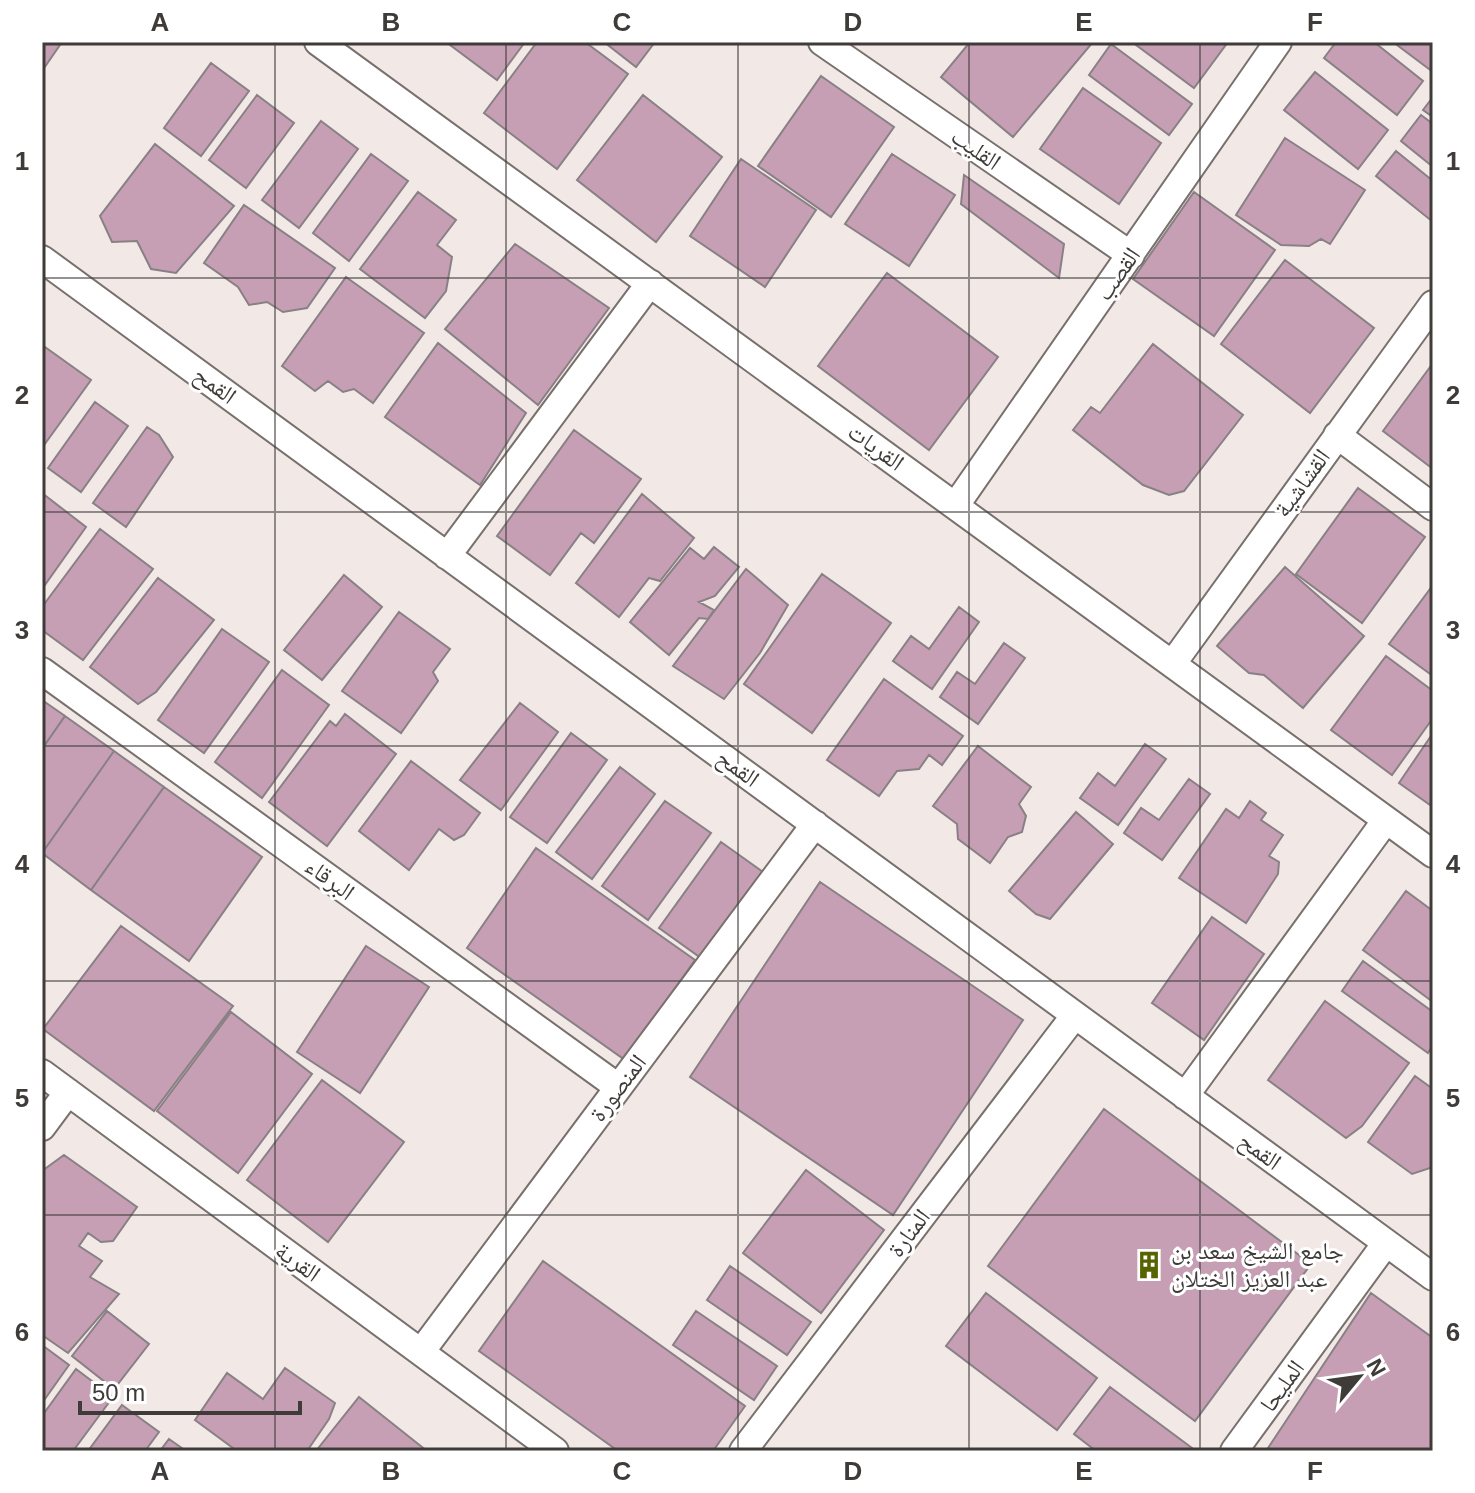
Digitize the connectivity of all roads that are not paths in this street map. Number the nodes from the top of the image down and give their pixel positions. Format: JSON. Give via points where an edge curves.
{"nodes":[{"id":1,"x":318,"y":42,"type":"edge"},
{"id":2,"x":822,"y":42,"type":"edge"},
{"id":3,"x":1278,"y":42,"type":"edge"},
{"id":4,"x":1131,"y":255,"type":"junction"},
{"id":5,"x":42,"y":259,"type":"edge"},
{"id":6,"x":650,"y":283,"type":"junction"},
{"id":7,"x":1433,"y":304,"type":"edge"},
{"id":8,"x":1337,"y":435,"type":"junction"},
{"id":9,"x":956,"y":505,"type":"junction"},
{"id":10,"x":1433,"y":507,"type":"edge"},
{"id":11,"x":447,"y":556,"type":"junction"},
{"id":12,"x":1173,"y":663,"type":"junction"},
{"id":13,"x":42,"y":671,"type":"edge"},
{"id":14,"x":1386,"y":820,"type":"junction"},
{"id":15,"x":815,"y":824,"type":"junction"},
{"id":16,"x":1433,"y":854,"type":"edge"},
{"id":17,"x":1075,"y":1015,"type":"junction"},
{"id":18,"x":42,"y":1073,"type":"edge"},
{"id":19,"x":618,"y":1087,"type":"junction"},
{"id":20,"x":68,"y":1092,"type":"junction"},
{"id":21,"x":1185,"y":1096,"type":"junction"},
{"id":22,"x":42,"y":1127,"type":"edge"},
{"id":23,"x":1386,"y":1243,"type":"junction"},
{"id":24,"x":1433,"y":1277,"type":"edge"},
{"id":25,"x":421,"y":1352,"type":"junction"},
{"id":26,"x":555,"y":1451,"type":"edge"},
{"id":27,"x":743,"y":1451,"type":"edge"},
{"id":28,"x":1234,"y":1451,"type":"edge"}],
"edges":[{"from":1,"to":6,"type":"street","name":"القريات"},
{"from":2,"to":4,"type":"street","name":"القليب"},
{"from":3,"to":4,"type":"street","name":"القصب"},
{"from":4,"to":9,"type":"street","name":"القصب"},
{"from":5,"to":11,"type":"street","name":"القمح"},
{"from":6,"to":9,"type":"street","name":"القريات"},
{"from":6,"to":11,"type":"street"},
{"from":7,"to":8,"type":"street","name":"القشاشية"},
{"from":8,"to":10,"type":"street"},
{"from":8,"to":12,"type":"street","name":"القشاشية"},
{"from":9,"to":12,"type":"street","name":"القريات"},
{"from":11,"to":15,"type":"street","name":"القمح"},
{"from":12,"to":14,"type":"street","name":"القريات"},
{"from":13,"to":19,"type":"street","name":"البرقاء"},
{"from":14,"to":16,"type":"street","name":"القريات"},
{"from":14,"to":21,"type":"street"},
{"from":15,"to":17,"type":"street","name":"القمح"},
{"from":15,"to":19,"type":"street","name":"المنصورة"},
{"from":17,"to":21,"type":"street","name":"القمح"},
{"from":17,"to":27,"type":"street","name":"المنارة"},
{"from":18,"to":20,"type":"street","name":"القرية"},
{"from":19,"to":25,"type":"street","name":"المنصورة"},
{"from":20,"to":22,"type":"street"},
{"from":20,"to":25,"type":"street","name":"القرية"},
{"from":21,"to":23,"type":"street","name":"القمح"},
{"from":23,"to":24,"type":"street","name":"القمح"},
{"from":23,"to":28,"type":"street","name":"المليحا"},
{"from":25,"to":26,"type":"street","name":"القرية"}]}
